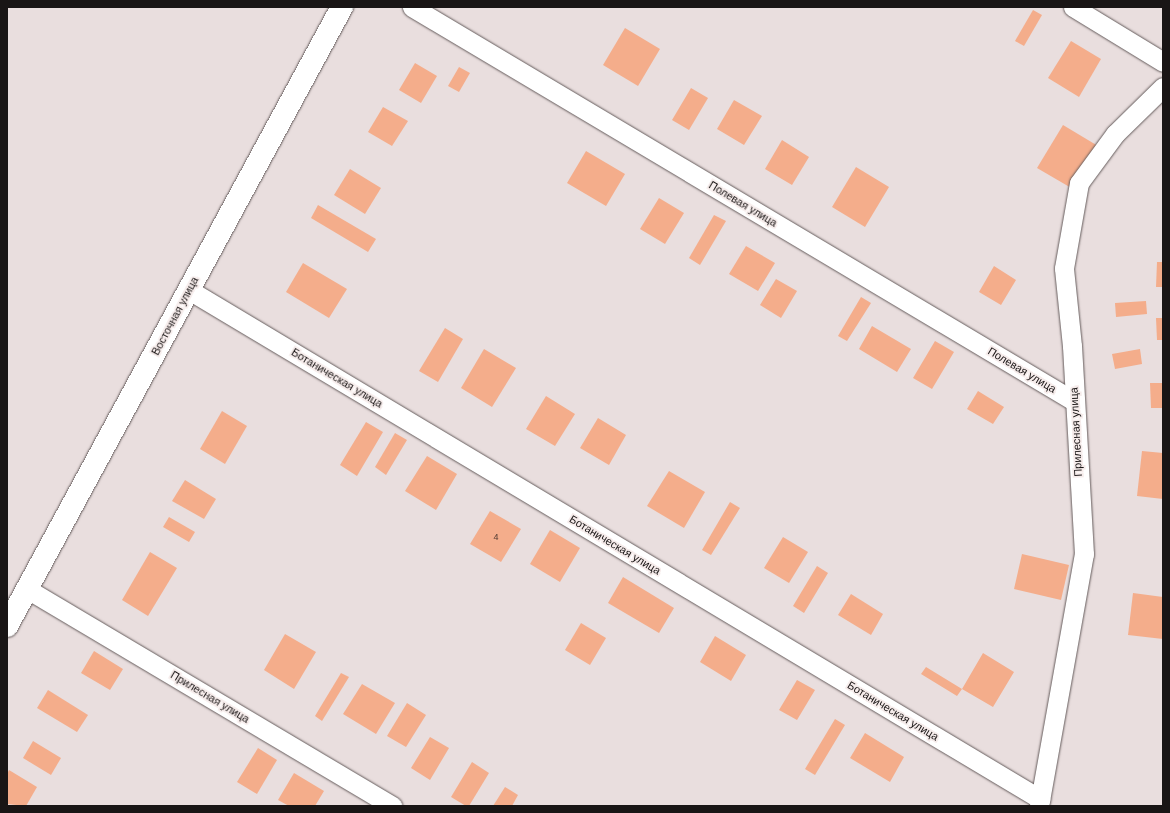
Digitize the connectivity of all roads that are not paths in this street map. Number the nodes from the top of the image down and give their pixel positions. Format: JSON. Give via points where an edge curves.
{"nodes":[{"id":1,"x":342,"y":7,"type":"edge"},
{"id":2,"x":412,"y":7,"type":"edge"},
{"id":3,"x":1073,"y":7,"type":"edge"},
{"id":4,"x":1163,"y":62,"type":"edge"},
{"id":5,"x":1163,"y":87,"type":"edge"},
{"id":6,"x":189,"y":290,"type":"junction"},
{"id":7,"x":1074,"y":401,"type":"junction"},
{"id":8,"x":27,"y":589,"type":"junction"},
{"id":9,"x":7,"y":626,"type":"edge"},
{"id":10,"x":1040,"y":803,"type":"edge"},
{"id":11,"x":393,"y":806,"type":"edge"}],
"edges":[{"from":1,"to":6,"type":"street","name":"Восточная улица"},
{"from":2,"to":7,"type":"street","name":"Полевая улица"},
{"from":3,"to":4,"type":"street"},
{"from":5,"to":7,"type":"street","name":"Прилесная улица","via":[[1115,134],[1079,184],[1064,268],[1072,346]]},
{"from":6,"to":8,"type":"street","name":"Восточная улица"},
{"from":6,"to":10,"type":"street","name":"Ботаническая улица"},
{"from":7,"to":10,"type":"street","name":"Прилесная улица","via":[[1084,554]]},
{"from":8,"to":9,"type":"street","name":"Восточная улица"},
{"from":8,"to":11,"type":"street","name":"Прилесная улица"}]}
